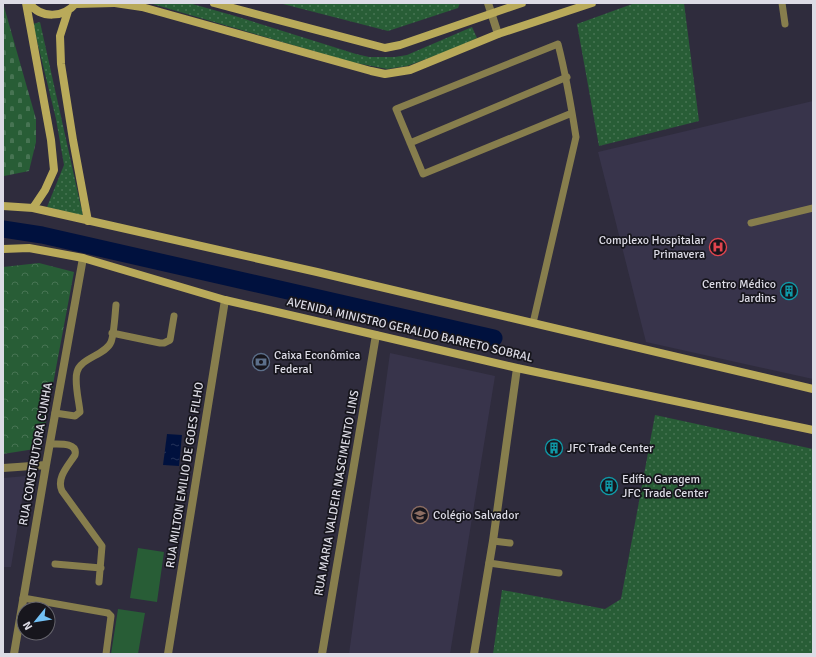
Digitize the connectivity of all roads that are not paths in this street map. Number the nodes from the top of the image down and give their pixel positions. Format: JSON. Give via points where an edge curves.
{"nodes":[{"id":1,"x":28,"y":3,"type":"edge"},
{"id":2,"x":114,"y":3,"type":"edge"},
{"id":3,"x":214,"y":3,"type":"edge"},
{"id":4,"x":488,"y":3,"type":"edge"},
{"id":5,"x":522,"y":3,"type":"edge"},
{"id":6,"x":592,"y":3,"type":"edge"},
{"id":7,"x":782,"y":3,"type":"edge"},
{"id":8,"x":76,"y":4,"type":"edge"},
{"id":9,"x":68,"y":11,"type":"junction"},
{"id":10,"x":492,"y":14,"type":"junction"},
{"id":11,"x":785,"y":24,"type":"dead end"},
{"id":12,"x":498,"y":34,"type":"junction"},
{"id":13,"x":567,"y":77,"type":"junction"},
{"id":14,"x":572,"y":113,"type":"junction"},
{"id":15,"x":410,"y":143,"type":"junction"},
{"id":16,"x":3,"y":206,"type":"edge"},
{"id":17,"x":33,"y":208,"type":"junction"},
{"id":18,"x":813,"y":208,"type":"edge"},
{"id":19,"x":88,"y":221,"type":"junction"},
{"id":20,"x":751,"y":223,"type":"dead end"},
{"id":21,"x":3,"y":249,"type":"edge"},
{"id":22,"x":83,"y":258,"type":"junction"},
{"id":23,"x":225,"y":300,"type":"junction"},
{"id":24,"x":116,"y":305,"type":"dead end"},
{"id":25,"x":174,"y":316,"type":"dead end"},
{"id":26,"x":533,"y":323,"type":"junction"},
{"id":27,"x":112,"y":333,"type":"junction"},
{"id":28,"x":376,"y":336,"type":"junction"},
{"id":29,"x":517,"y":368,"type":"junction"},
{"id":30,"x":813,"y":389,"type":"edge"},
{"id":31,"x":55,"y":413,"type":"junction"},
{"id":32,"x":813,"y":430,"type":"edge"},
{"id":33,"x":50,"y":444,"type":"junction"},
{"id":34,"x":46,"y":464,"type":"junction"},
{"id":35,"x":3,"y":468,"type":"edge"},
{"id":36,"x":492,"y":541,"type":"junction"},
{"id":37,"x":510,"y":543,"type":"dead end"},
{"id":38,"x":489,"y":563,"type":"junction"},
{"id":39,"x":55,"y":564,"type":"dead end"},
{"id":40,"x":101,"y":568,"type":"junction"},
{"id":41,"x":559,"y":573,"type":"dead end"},
{"id":42,"x":99,"y":582,"type":"dead end"},
{"id":43,"x":23,"y":598,"type":"junction"},
{"id":44,"x":14,"y":654,"type":"edge"},
{"id":45,"x":106,"y":654,"type":"edge"},
{"id":46,"x":168,"y":654,"type":"edge"},
{"id":47,"x":322,"y":654,"type":"edge"},
{"id":48,"x":474,"y":654,"type":"edge"}],
"edges":[{"from":1,"to":9,"type":"main road","via":[[48,15]]},
{"from":1,"to":17,"type":"main road","via":[[54,170]]},
{"from":2,"to":8,"type":"main road"},
{"from":2,"to":12,"type":"main road","via":[[142,6],[385,74],[410,70]]},
{"from":3,"to":10,"type":"main road","via":[[385,48]]},
{"from":4,"to":10,"type":"street"},
{"from":5,"to":10,"type":"main road"},
{"from":6,"to":12,"type":"main road"},
{"from":7,"to":11,"type":"lane"},
{"from":8,"to":9,"type":"main road"},
{"from":9,"to":19,"type":"main road","via":[[60,36],[61,64]]},
{"from":10,"to":12,"type":"street"},
{"from":13,"to":14,"type":"lane"},
{"from":13,"to":15,"type":"lane"},
{"from":13,"to":15,"type":"lane","via":[[558,44],[396,110]]},
{"from":14,"to":15,"type":"lane","via":[[423,174]]},
{"from":14,"to":26,"type":"lane","via":[[576,137]]},
{"from":16,"to":17,"type":"main road"},
{"from":17,"to":19,"type":"main road"},
{"from":18,"to":20,"type":"lane"},
{"from":19,"to":26,"type":"main road"},
{"from":21,"to":22,"type":"main road","name":"AVENIDA MINISTRO GERALDO BARRETO SOBRAL","via":[[28,248]]},
{"from":22,"to":23,"type":"main road","name":"AVENIDA MINISTRO GERALDO BARRETO SOBRAL"},
{"from":22,"to":31,"type":"street","name":"RUA CONSTRUTORA CUNHA"},
{"from":23,"to":28,"type":"main road","name":"AVENIDA MINISTRO GERALDO BARRETO SOBRAL"},
{"from":23,"to":46,"type":"street","name":"RUA MILTON EMILIO DE GOES FILHO"},
{"from":24,"to":27,"type":"lane"},
{"from":25,"to":27,"type":"lane","via":[[170,340],[164,343]]},
{"from":26,"to":30,"type":"main road"},
{"from":27,"to":31,"type":"lane","via":[[110,344],[77,370],[80,412],[78,415]]},
{"from":28,"to":29,"type":"main road","name":"AVENIDA MINISTRO GERALDO BARRETO SOBRAL"},
{"from":28,"to":47,"type":"street","name":"RUA MARIA VALDEIR NASCIMENTO LINS"},
{"from":29,"to":32,"type":"main road","name":"AVENIDA MINISTRO GERALDO BARRETO SOBRAL"},
{"from":29,"to":36,"type":"street"},
{"from":31,"to":33,"type":"street","name":"RUA CONSTRUTORA CUNHA"},
{"from":33,"to":34,"type":"street","name":"RUA CONSTRUTORA CUNHA"},
{"from":33,"to":40,"type":"lane","via":[[70,445],[76,452],[62,476],[60,487],[102,546]]},
{"from":34,"to":35,"type":"street"},
{"from":34,"to":43,"type":"street","name":"RUA CONSTRUTORA CUNHA"},
{"from":36,"to":37,"type":"lane"},
{"from":36,"to":38,"type":"street"},
{"from":38,"to":41,"type":"lane"},
{"from":38,"to":48,"type":"street"},
{"from":39,"to":40,"type":"lane"},
{"from":40,"to":42,"type":"lane"},
{"from":43,"to":44,"type":"street","name":"RUA CONSTRUTORA CUNHA"},
{"from":43,"to":45,"type":"lane","via":[[108,613],[111,616]]}]}
